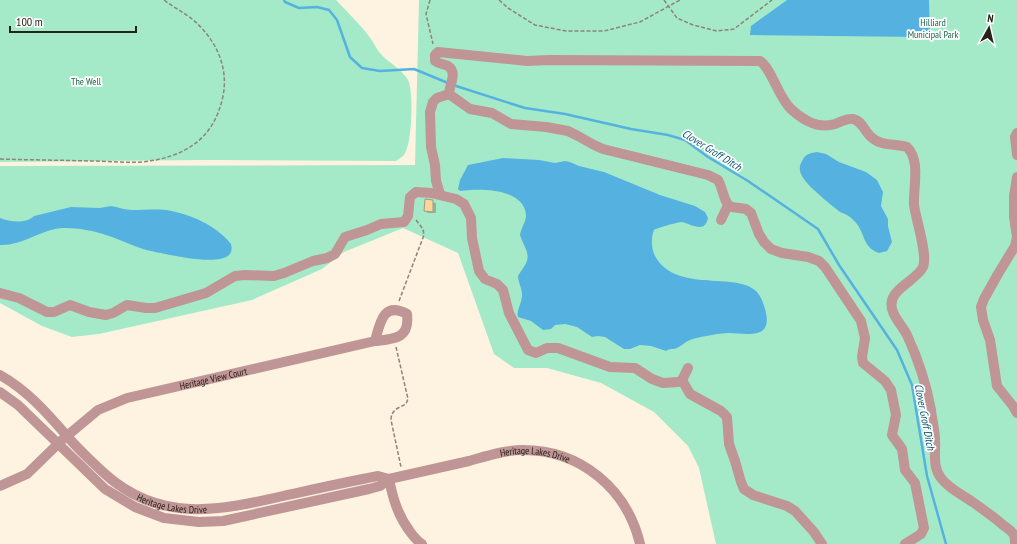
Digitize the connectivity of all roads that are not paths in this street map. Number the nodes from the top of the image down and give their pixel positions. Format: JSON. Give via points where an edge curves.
{"nodes":[{"id":1,"x":450,"y":92,"type":"junction"},
{"id":2,"x":1017,"y":133,"type":"edge"},
{"id":3,"x":1017,"y":155,"type":"edge"},
{"id":4,"x":1017,"y":177,"type":"edge"},
{"id":5,"x":440,"y":194,"type":"junction"},
{"id":6,"x":728,"y":205,"type":"junction"},
{"id":7,"x":721,"y":220,"type":"dead end"},
{"id":8,"x":0,"y":293,"type":"edge"},
{"id":9,"x":375,"y":341,"type":"junction"},
{"id":10,"x":688,"y":368,"type":"dead end"},
{"id":11,"x":0,"y":375,"type":"edge"},
{"id":12,"x":682,"y":380,"type":"junction"},
{"id":13,"x":0,"y":392,"type":"edge"},
{"id":14,"x":1017,"y":413,"type":"edge"},
{"id":15,"x":62,"y":440,"type":"junction"},
{"id":16,"x":388,"y":479,"type":"junction"},
{"id":17,"x":0,"y":486,"type":"edge"},
{"id":18,"x":422,"y":544,"type":"edge"},
{"id":19,"x":640,"y":544,"type":"edge"},
{"id":20,"x":822,"y":544,"type":"edge"},
{"id":21,"x":905,"y":544,"type":"edge"},
{"id":22,"x":1015,"y":544,"type":"edge"}],
"edges":[{"from":1,"to":5,"type":"street","via":[[433,102],[430,112],[431,147]]},
{"from":1,"to":6,"type":"street","via":[[470,109],[492,113],[511,124],[568,131],[598,147],[708,174],[718,180]]},
{"from":1,"to":22,"type":"street","via":[[452,71],[450,67],[436,61],[435,55],[438,52],[527,61],[760,61],[766,67],[784,101],[805,120],[826,126],[852,119],[859,122],[877,141],[888,145],[909,144],[915,164],[914,206],[925,258],[920,271],[896,293],[893,299],[893,312],[906,334],[924,376],[935,439],[937,471],[943,481],[954,490],[1011,531],[1015,537]]},
{"from":2,"to":3,"type":"street"},
{"from":4,"to":14,"type":"street","via":[[1014,196],[1016,246],[981,307],[990,340],[997,386]]},
{"from":5,"to":8,"type":"street","via":[[416,192],[410,197],[408,216],[404,222],[381,224],[345,237],[335,254],[327,258],[274,276],[239,275],[206,293],[155,308],[127,305],[106,315],[70,305],[50,312]]},
{"from":5,"to":12,"type":"street","via":[[464,204],[472,222],[472,238],[479,271],[485,279],[503,290],[509,313],[528,350],[536,353],[547,348],[558,348],[610,367],[635,368],[659,382]]},
{"from":6,"to":7,"type":"street"},
{"from":6,"to":21,"type":"street","via":[[749,210],[759,234],[771,249],[808,257],[823,264],[858,314],[865,338],[862,360],[891,390],[896,415],[892,435],[902,449],[905,470],[917,489],[924,528],[921,534]]},
{"from":9,"to":9,"type":"street","name":"Heritage View Court","via":[[385,314],[393,310],[407,314],[403,334],[395,339]]},
{"from":9,"to":15,"type":"street","name":"Heritage View Court","via":[[127,398],[98,410]]},
{"from":10,"to":12,"type":"street"},
{"from":11,"to":15,"type":"street","name":"Heritage Lakes Drive","via":[[33,400],[54,421]]},
{"from":12,"to":20,"type":"street","via":[[690,394],[727,417],[728,444],[744,489],[796,510]]},
{"from":13,"to":15,"type":"street","name":"Heritage Lakes Drive"},
{"from":15,"to":16,"type":"street","name":"Heritage Lakes Drive","via":[[98,484],[125,502],[155,515],[185,521],[235,519],[369,489],[380,486]]},
{"from":15,"to":17,"type":"street","name":"Heritage View Court","via":[[27,474]]},
{"from":16,"to":18,"type":"street","via":[[395,506],[404,525]]},
{"from":16,"to":19,"type":"street","name":"Heritage Lakes Drive","via":[[511,451],[535,451],[559,456],[592,471],[608,485],[628,512]]}]}
